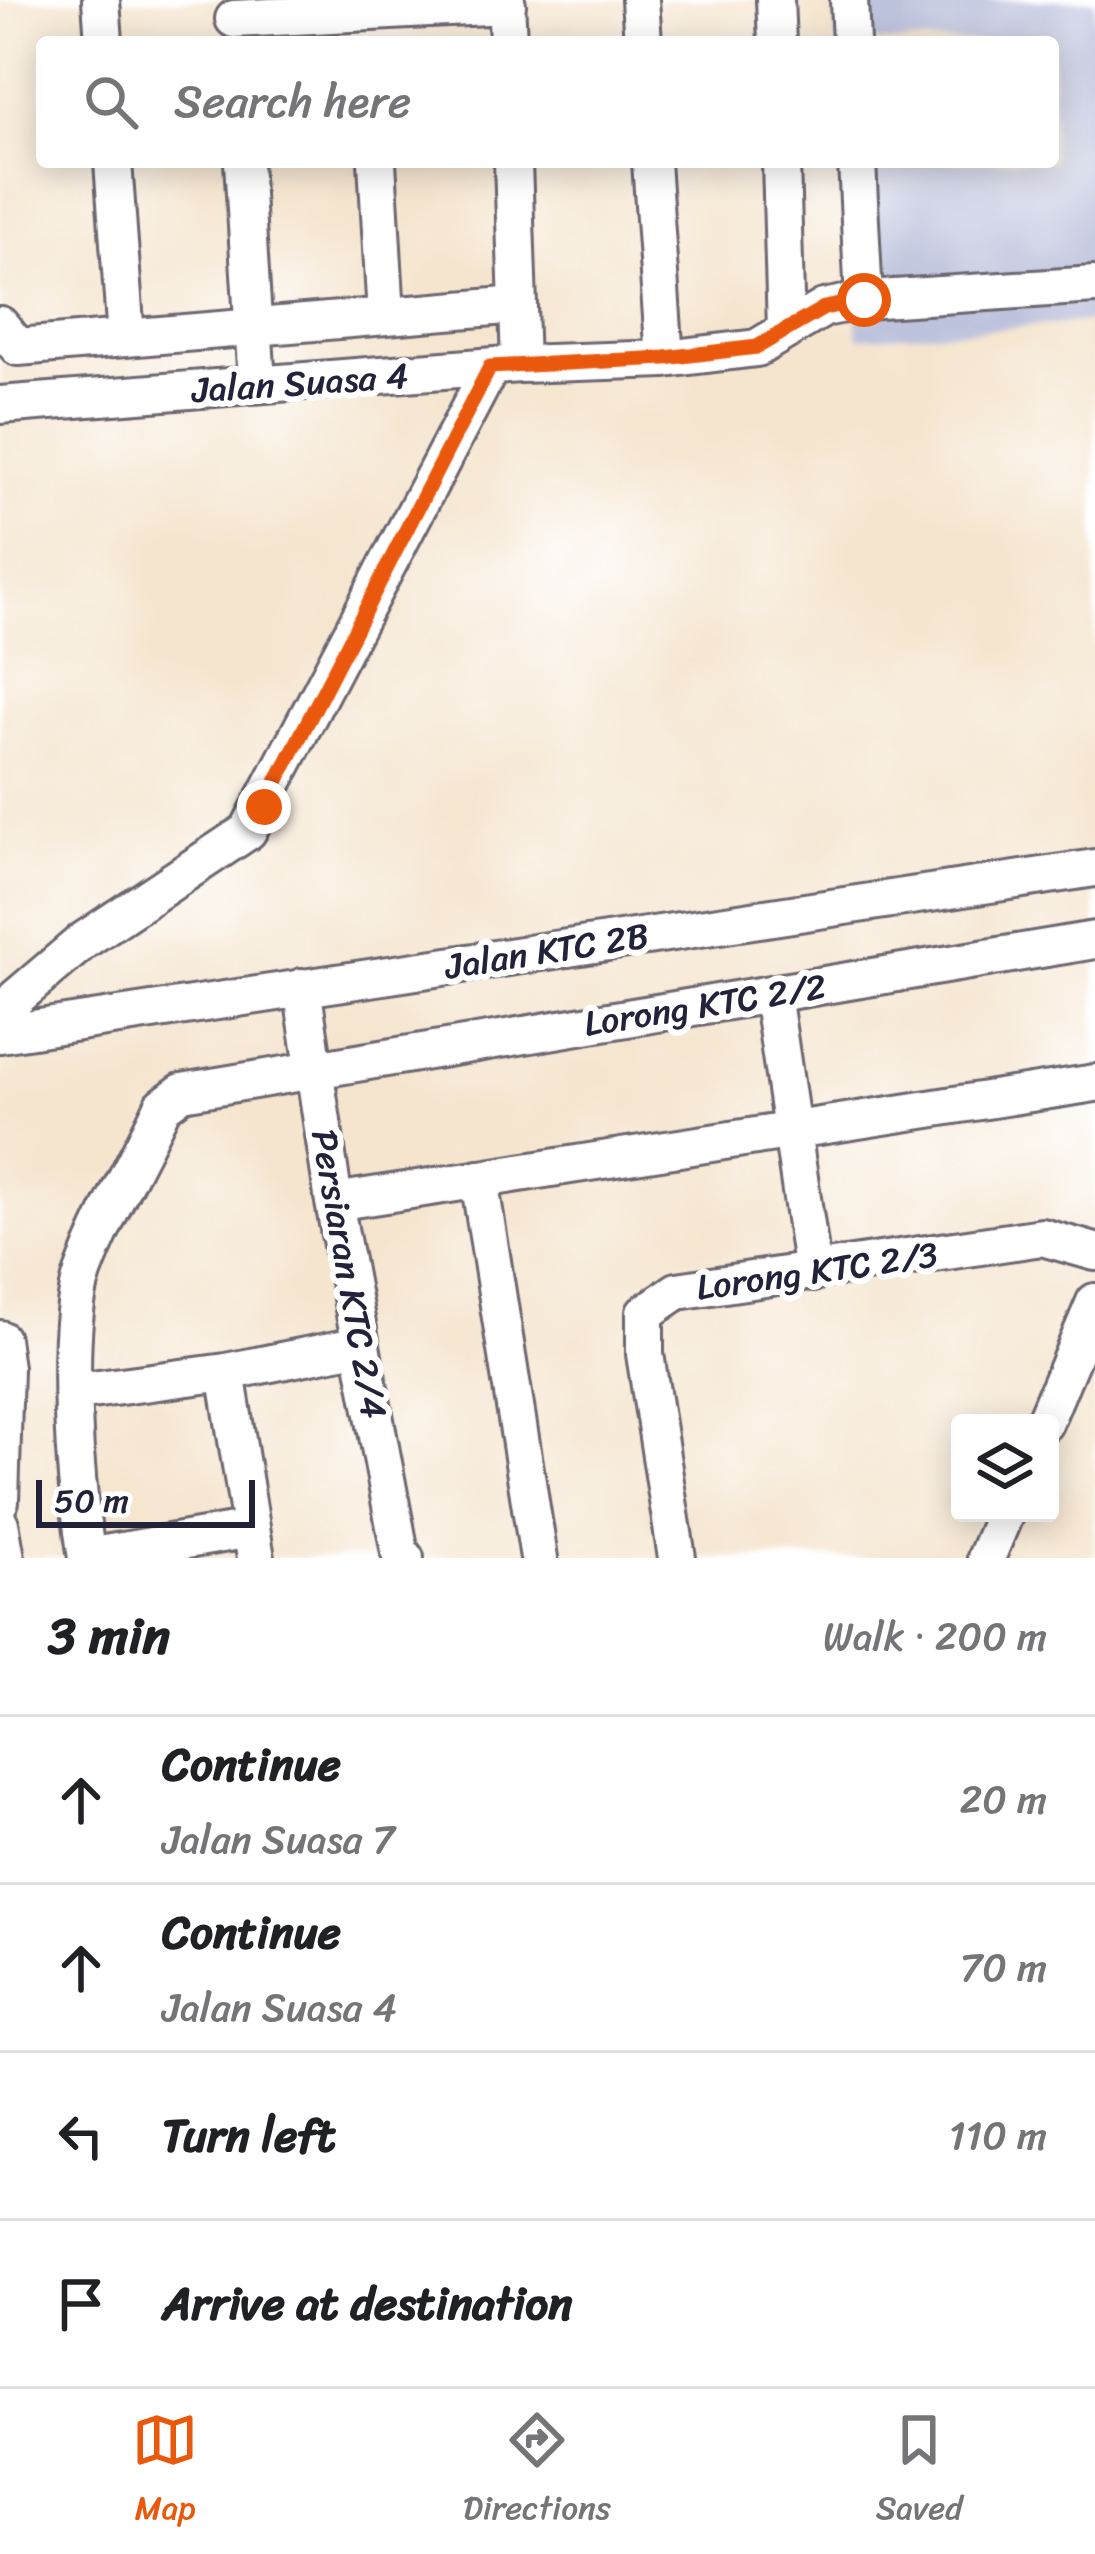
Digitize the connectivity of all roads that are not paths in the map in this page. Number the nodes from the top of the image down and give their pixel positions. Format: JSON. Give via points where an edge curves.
{"nodes":[{"id":1,"x":101,"y":0,"type":"edge"},
{"id":2,"x":640,"y":0,"type":"edge"},
{"id":3,"x":775,"y":0,"type":"edge"},
{"id":4,"x":849,"y":0,"type":"edge"},
{"id":5,"x":506,"y":3,"type":"edge"},
{"id":6,"x":369,"y":18,"type":"edge"},
{"id":7,"x":234,"y":20,"type":"edge"},
{"id":8,"x":104,"y":36,"type":"edge"},
{"id":9,"x":508,"y":36,"type":"edge"},
{"id":10,"x":643,"y":36,"type":"edge"},
{"id":11,"x":777,"y":36,"type":"edge"},
{"id":12,"x":851,"y":36,"type":"edge"},
{"id":13,"x":113,"y":168,"type":"edge"},
{"id":14,"x":243,"y":168,"type":"edge"},
{"id":15,"x":377,"y":168,"type":"edge"},
{"id":16,"x":513,"y":168,"type":"edge"},
{"id":17,"x":651,"y":168,"type":"edge"},
{"id":18,"x":781,"y":168,"type":"edge"},
{"id":19,"x":857,"y":168,"type":"edge"},
{"id":20,"x":1095,"y":285,"type":"edge"},
{"id":21,"x":864,"y":300,"type":"junction"},
{"id":22,"x":518,"y":305,"type":"junction"},
{"id":23,"x":386,"y":316,"type":"junction"},
{"id":24,"x":0,"y":326,"type":"edge"},
{"id":25,"x":253,"y":327,"type":"junction"},
{"id":26,"x":786,"y":330,"type":"junction"},
{"id":27,"x":125,"y":338,"type":"junction"},
{"id":28,"x":665,"y":358,"type":"junction"},
{"id":29,"x":505,"y":365,"type":"junction"},
{"id":30,"x":257,"y":384,"type":"junction"},
{"id":31,"x":0,"y":405,"type":"edge"},
{"id":32,"x":1095,"y":868,"type":"edge"},
{"id":33,"x":1095,"y":940,"type":"edge"},
{"id":34,"x":302,"y":987,"type":"junction"},
{"id":35,"x":772,"y":994,"type":"junction"},
{"id":36,"x":0,"y":1021,"type":"edge"},
{"id":37,"x":0,"y":1034,"type":"edge"},
{"id":38,"x":314,"y":1070,"type":"junction"},
{"id":39,"x":1095,"y":1083,"type":"edge"},
{"id":40,"x":795,"y":1130,"type":"junction"},
{"id":41,"x":479,"y":1179,"type":"junction"},
{"id":42,"x":334,"y":1202,"type":"junction"},
{"id":43,"x":1095,"y":1252,"type":"edge"},
{"id":44,"x":813,"y":1273,"type":"junction"},
{"id":45,"x":1092,"y":1316,"type":"edge"},
{"id":46,"x":362,"y":1345,"type":"junction"},
{"id":47,"x":1,"y":1359,"type":"edge"},
{"id":48,"x":226,"y":1372,"type":"junction"},
{"id":49,"x":76,"y":1392,"type":"junction"},
{"id":50,"x":1047,"y":1414,"type":"edge"},
{"id":51,"x":0,"y":1501,"type":"edge"},
{"id":52,"x":1001,"y":1522,"type":"edge"},
{"id":53,"x":0,"y":1524,"type":"edge"},
{"id":54,"x":254,"y":1544,"type":"edge"},
{"id":55,"x":6,"y":1558,"type":"edge"},
{"id":56,"x":87,"y":1558,"type":"edge"},
{"id":57,"x":405,"y":1558,"type":"edge"},
{"id":58,"x":539,"y":1558,"type":"edge"},
{"id":59,"x":677,"y":1558,"type":"edge"},
{"id":60,"x":986,"y":1558,"type":"edge"}],
"edges":[{"from":1,"to":8,"type":"street"},
{"from":2,"to":10,"type":"street"},
{"from":3,"to":11,"type":"street"},
{"from":4,"to":12,"type":"street"},
{"from":5,"to":6,"type":"street"},
{"from":5,"to":9,"type":"street"},
{"from":6,"to":7,"type":"street"},
{"from":13,"to":27,"type":"street"},
{"from":14,"to":25,"type":"street"},
{"from":15,"to":23,"type":"street"},
{"from":16,"to":22,"type":"street"},
{"from":17,"to":28,"type":"street"},
{"from":18,"to":26,"type":"street"},
{"from":19,"to":21,"type":"street"},
{"from":20,"to":21,"type":"street","name":"Jalan Suasa 4"},
{"from":21,"to":26,"type":"street","name":"Jalan Suasa 4","via":[[824,308]]},
{"from":22,"to":23,"type":"street"},
{"from":22,"to":29,"type":"street"},
{"from":23,"to":25,"type":"street"},
{"from":24,"to":27,"type":"street","via":[[18,347]]},
{"from":25,"to":27,"type":"street"},
{"from":25,"to":30,"type":"street"},
{"from":26,"to":28,"type":"street","name":"Jalan Suasa 4","via":[[757,347]]},
{"from":28,"to":29,"type":"street","name":"Jalan Suasa 4"},
{"from":29,"to":30,"type":"street","name":"Jalan Suasa 4"},
{"from":29,"to":36,"type":"street","via":[[248,831],[70,951]]},
{"from":30,"to":31,"type":"street","name":"Jalan Suasa 4"},
{"from":32,"to":34,"type":"street","name":"Jalan KTC 2B"},
{"from":33,"to":35,"type":"street","name":"Lorong KTC 2/2"},
{"from":34,"to":37,"type":"street","name":"Jalan KTC 2B"},
{"from":34,"to":38,"type":"street","name":"Persiaran KTC 2/4"},
{"from":35,"to":38,"type":"street","name":"Lorong KTC 2/2"},
{"from":35,"to":40,"type":"street"},
{"from":38,"to":42,"type":"street","name":"Persiaran KTC 2/4"},
{"from":38,"to":49,"type":"street","name":"Lorong KTC 2/2","via":[[182,1092],[163,1106],[82,1275]]},
{"from":39,"to":40,"type":"street"},
{"from":40,"to":41,"type":"street"},
{"from":40,"to":44,"type":"street"},
{"from":41,"to":42,"type":"street"},
{"from":41,"to":58,"type":"street"},
{"from":42,"to":46,"type":"street","name":"Persiaran KTC 2/4"},
{"from":43,"to":44,"type":"street","name":"Lorong KTC 2/3","via":[[1042,1237]]},
{"from":44,"to":59,"type":"street","name":"Lorong KTC 2/3","via":[[677,1291],[644,1313]]},
{"from":45,"to":50,"type":"street"},
{"from":46,"to":48,"type":"street"},
{"from":46,"to":57,"type":"street","name":"Persiaran KTC 2/4"},
{"from":47,"to":51,"type":"street"},
{"from":48,"to":49,"type":"street"},
{"from":48,"to":54,"type":"street"},
{"from":49,"to":56,"type":"street","name":"Lorong KTC 2/2"},
{"from":52,"to":60,"type":"street"},
{"from":53,"to":55,"type":"street"},
{"from":54,"to":56,"type":"street"}]}
